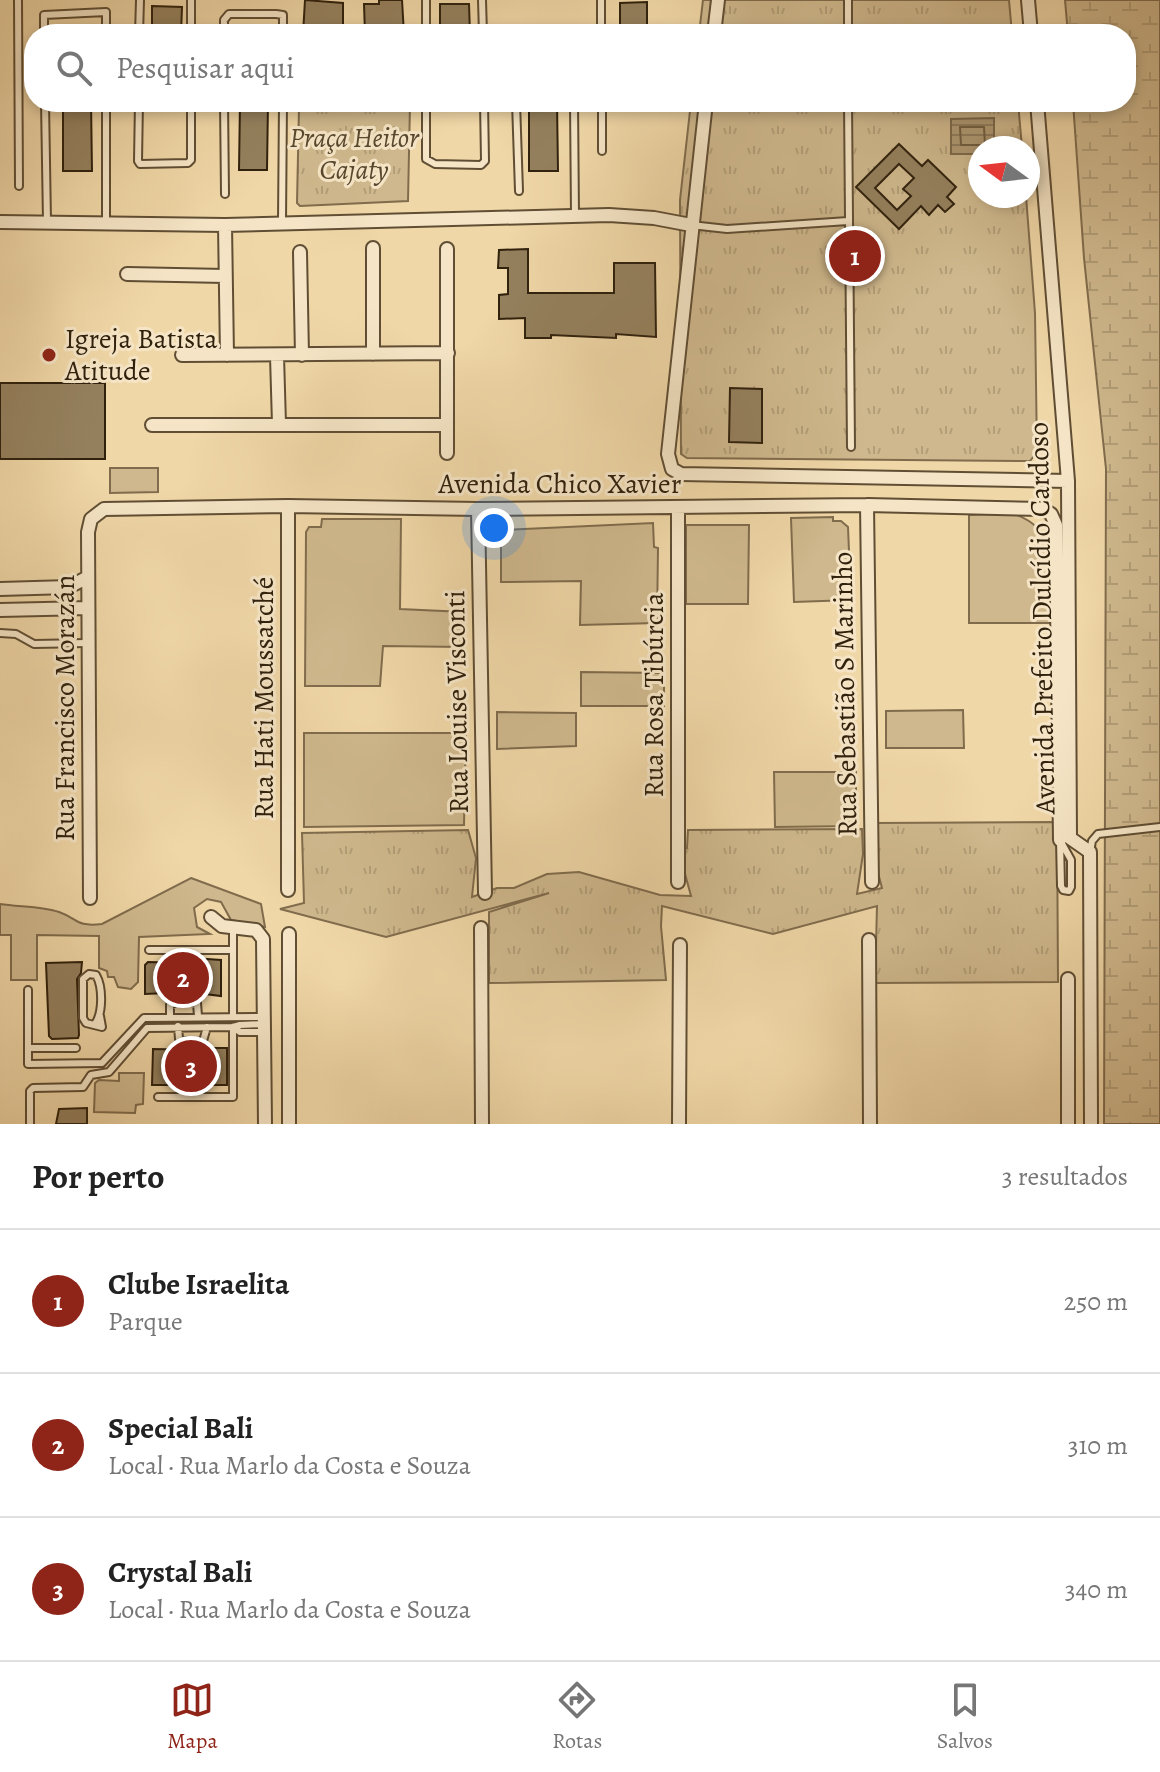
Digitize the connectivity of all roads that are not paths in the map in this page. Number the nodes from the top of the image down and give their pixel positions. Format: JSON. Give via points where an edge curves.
{"nodes":[{"id":1,"x":18,"y":0,"type":"edge"},
{"id":2,"x":140,"y":0,"type":"edge"},
{"id":3,"x":191,"y":0,"type":"edge"},
{"id":4,"x":426,"y":0,"type":"edge"},
{"id":5,"x":482,"y":0,"type":"edge"},
{"id":6,"x":601,"y":0,"type":"edge"},
{"id":7,"x":718,"y":0,"type":"edge"},
{"id":8,"x":848,"y":0,"type":"edge"},
{"id":9,"x":1028,"y":0,"type":"edge"},
{"id":10,"x":44,"y":24,"type":"edge"},
{"id":11,"x":106,"y":24,"type":"edge"},
{"id":12,"x":139,"y":24,"type":"edge"},
{"id":13,"x":191,"y":24,"type":"edge"},
{"id":14,"x":224,"y":24,"type":"edge"},
{"id":15,"x":283,"y":24,"type":"edge"},
{"id":16,"x":426,"y":24,"type":"edge"},
{"id":17,"x":483,"y":24,"type":"edge"},
{"id":18,"x":601,"y":24,"type":"edge"},
{"id":19,"x":715,"y":24,"type":"edge"},
{"id":20,"x":848,"y":24,"type":"edge"},
{"id":21,"x":1030,"y":24,"type":"edge"},
{"id":22,"x":45,"y":112,"type":"edge"},
{"id":23,"x":106,"y":112,"type":"edge"},
{"id":24,"x":139,"y":112,"type":"edge"},
{"id":25,"x":191,"y":112,"type":"edge"},
{"id":26,"x":224,"y":112,"type":"edge"},
{"id":27,"x":283,"y":112,"type":"edge"},
{"id":28,"x":426,"y":112,"type":"edge"},
{"id":29,"x":484,"y":112,"type":"edge"},
{"id":30,"x":516,"y":112,"type":"edge"},
{"id":31,"x":574,"y":112,"type":"edge"},
{"id":32,"x":602,"y":112,"type":"edge"},
{"id":33,"x":705,"y":112,"type":"edge"},
{"id":34,"x":848,"y":112,"type":"edge"},
{"id":35,"x":1038,"y":112,"type":"edge"},
{"id":36,"x":602,"y":151,"type":"dead end"},
{"id":37,"x":19,"y":186,"type":"dead end"},
{"id":38,"x":519,"y":191,"type":"dead end"},
{"id":39,"x":225,"y":194,"type":"dead end"},
{"id":40,"x":575,"y":216,"type":"junction"},
{"id":41,"x":848,"y":221,"type":"junction"},
{"id":42,"x":0,"y":222,"type":"edge"},
{"id":43,"x":47,"y":222,"type":"junction"},
{"id":44,"x":106,"y":223,"type":"junction"},
{"id":45,"x":282,"y":223,"type":"junction"},
{"id":46,"x":225,"y":225,"type":"junction"},
{"id":47,"x":691,"y":225,"type":"junction"},
{"id":48,"x":373,"y":248,"type":"dead end"},
{"id":49,"x":447,"y":249,"type":"dead end"},
{"id":50,"x":300,"y":252,"type":"dead end"},
{"id":51,"x":127,"y":274,"type":"dead end"},
{"id":52,"x":225,"y":276,"type":"junction"},
{"id":53,"x":448,"y":353,"type":"junction"},
{"id":54,"x":373,"y":354,"type":"junction"},
{"id":55,"x":182,"y":355,"type":"dead end"},
{"id":56,"x":227,"y":355,"type":"junction"},
{"id":57,"x":302,"y":355,"type":"junction"},
{"id":58,"x":277,"y":356,"type":"junction"},
{"id":59,"x":279,"y":424,"type":"junction"},
{"id":60,"x":152,"y":425,"type":"dead end"},
{"id":61,"x":447,"y":425,"type":"junction"},
{"id":62,"x":851,"y":447,"type":"dead end"},
{"id":63,"x":447,"y":453,"type":"dead end"},
{"id":64,"x":1068,"y":481,"type":"junction"},
{"id":65,"x":867,"y":505,"type":"junction"},
{"id":66,"x":288,"y":506,"type":"junction"},
{"id":67,"x":1033,"y":507,"type":"joint"},
{"id":68,"x":678,"y":508,"type":"junction"},
{"id":69,"x":478,"y":509,"type":"junction"},
{"id":70,"x":91,"y":519,"type":"joint"},
{"id":71,"x":88,"y":577,"type":"junction"},
{"id":72,"x":0,"y":589,"type":"edge"},
{"id":73,"x":88,"y":608,"type":"junction"},
{"id":74,"x":0,"y":610,"type":"edge"},
{"id":75,"x":0,"y":633,"type":"edge"},
{"id":76,"x":87,"y":643,"type":"junction"},
{"id":77,"x":1160,"y":827,"type":"edge"},
{"id":78,"x":1060,"y":840,"type":"junction"},
{"id":79,"x":1090,"y":852,"type":"junction"},
{"id":80,"x":678,"y":882,"type":"dead end"},
{"id":81,"x":872,"y":882,"type":"dead end"},
{"id":82,"x":288,"y":890,"type":"dead end"},
{"id":83,"x":485,"y":893,"type":"dead end"},
{"id":84,"x":90,"y":898,"type":"dead end"},
{"id":85,"x":211,"y":917,"type":"dead end"},
{"id":86,"x":233,"y":926,"type":"junction"},
{"id":87,"x":481,"y":928,"type":"dead end"},
{"id":88,"x":289,"y":934,"type":"dead end"},
{"id":89,"x":869,"y":940,"type":"dead end"},
{"id":90,"x":680,"y":945,"type":"dead end"},
{"id":91,"x":149,"y":950,"type":"dead end"},
{"id":92,"x":233,"y":950,"type":"junction"},
{"id":93,"x":1068,"y":979,"type":"dead end"},
{"id":94,"x":28,"y":990,"type":"dead end"},
{"id":95,"x":100,"y":1016,"type":"joint"},
{"id":96,"x":170,"y":1016,"type":"junction"},
{"id":97,"x":198,"y":1016,"type":"junction"},
{"id":98,"x":233,"y":1017,"type":"junction"},
{"id":99,"x":264,"y":1024,"type":"junction"},
{"id":100,"x":178,"y":1026,"type":"junction"},
{"id":101,"x":207,"y":1027,"type":"junction"},
{"id":102,"x":233,"y":1027,"type":"junction"},
{"id":103,"x":28,"y":1048,"type":"junction"},
{"id":104,"x":76,"y":1048,"type":"dead end"},
{"id":105,"x":158,"y":1097,"type":"dead end"},
{"id":106,"x":30,"y":1124,"type":"edge"},
{"id":107,"x":265,"y":1124,"type":"edge"},
{"id":108,"x":289,"y":1124,"type":"edge"},
{"id":109,"x":482,"y":1124,"type":"edge"},
{"id":110,"x":679,"y":1124,"type":"edge"},
{"id":111,"x":870,"y":1124,"type":"edge"},
{"id":112,"x":1068,"y":1124,"type":"edge"},
{"id":113,"x":1091,"y":1124,"type":"edge"}],
"edges":[{"from":1,"to":37,"type":"lane"},
{"from":2,"to":12,"type":"lane"},
{"from":3,"to":13,"type":"lane"},
{"from":4,"to":16,"type":"lane"},
{"from":5,"to":17,"type":"lane"},
{"from":6,"to":18,"type":"lane"},
{"from":7,"to":19,"type":"street"},
{"from":8,"to":20,"type":"lane"},
{"from":9,"to":21,"type":"street"},
{"from":10,"to":11,"type":"lane","via":[[44,15],[106,12]]},
{"from":14,"to":15,"type":"lane","via":[[229,14],[283,15]]},
{"from":22,"to":43,"type":"lane"},
{"from":23,"to":44,"type":"lane"},
{"from":24,"to":25,"type":"lane","via":[[140,164],[191,160]]},
{"from":26,"to":39,"type":"lane"},
{"from":27,"to":45,"type":"lane"},
{"from":28,"to":29,"type":"lane","via":[[426,159],[481,165]]},
{"from":30,"to":38,"type":"lane"},
{"from":31,"to":40,"type":"lane"},
{"from":32,"to":36,"type":"lane"},
{"from":33,"to":47,"type":"street"},
{"from":34,"to":41,"type":"lane"},
{"from":35,"to":64,"type":"street","name":"Avenida Prefeito Dulcídio Cardoso"},
{"from":40,"to":45,"type":"street"},
{"from":40,"to":47,"type":"street","via":[[632,216]]},
{"from":41,"to":47,"type":"lane","via":[[727,229]]},
{"from":41,"to":62,"type":"lane"},
{"from":42,"to":43,"type":"street"},
{"from":43,"to":44,"type":"street"},
{"from":44,"to":46,"type":"street"},
{"from":45,"to":46,"type":"street"},
{"from":46,"to":52,"type":"street"},
{"from":47,"to":64,"type":"street","name":"Avenida Chico Xavier","via":[[668,454],[672,469],[681,474]]},
{"from":48,"to":54,"type":"street"},
{"from":49,"to":53,"type":"street"},
{"from":50,"to":57,"type":"street"},
{"from":51,"to":52,"type":"street"},
{"from":52,"to":56,"type":"street"},
{"from":53,"to":54,"type":"street"},
{"from":53,"to":61,"type":"street"},
{"from":54,"to":57,"type":"street"},
{"from":55,"to":56,"type":"street"},
{"from":56,"to":58,"type":"street"},
{"from":57,"to":58,"type":"street"},
{"from":58,"to":59,"type":"street"},
{"from":59,"to":60,"type":"street"},
{"from":59,"to":61,"type":"street"},
{"from":61,"to":63,"type":"street"},
{"from":64,"to":79,"type":"street","name":"Avenida Prefeito Dulcídio Cardoso","via":[[1070,838]]},
{"from":65,"to":67,"type":"street","name":"Avenida Chico Xavier"},
{"from":65,"to":68,"type":"street","name":"Avenida Chico Xavier"},
{"from":65,"to":81,"type":"street","name":"Rua Sebastião S Marinho"},
{"from":66,"to":69,"type":"street","name":"Avenida Chico Xavier"},
{"from":66,"to":70,"type":"street","name":"Avenida Chico Xavier","via":[[104,509]]},
{"from":66,"to":82,"type":"street","name":"Rua Hati Moussatché"},
{"from":67,"to":78,"type":"street","name":"Avenida Prefeito Dulcídio Cardoso","via":[[1051,514],[1056,525]]},
{"from":68,"to":69,"type":"street","name":"Avenida Chico Xavier"},
{"from":68,"to":80,"type":"street","name":"Rua Rosa Tibúrcia"},
{"from":69,"to":83,"type":"street","name":"Rua Louise Visconti"},
{"from":70,"to":71,"type":"street","name":"Rua Francisco Morazán"},
{"from":71,"to":72,"type":"street","via":[[69,587]]},
{"from":71,"to":73,"type":"street","name":"Rua Francisco Morazán"},
{"from":73,"to":74,"type":"street"},
{"from":73,"to":76,"type":"street","name":"Rua Francisco Morazán"},
{"from":75,"to":76,"type":"lane","via":[[34,644]]},
{"from":76,"to":84,"type":"street","name":"Rua Francisco Morazán"},
{"from":77,"to":79,"type":"lane","via":[[1098,834]]},
{"from":78,"to":78,"type":"lane","via":[[1061,886],[1069,891],[1071,860]]},
{"from":79,"to":113,"type":"street"},
{"from":85,"to":86,"type":"street","via":[[222,926]]},
{"from":86,"to":92,"type":"lane"},
{"from":86,"to":99,"type":"street","via":[[256,930],[263,939]]},
{"from":87,"to":109,"type":"street"},
{"from":88,"to":108,"type":"street"},
{"from":89,"to":111,"type":"street"},
{"from":90,"to":110,"type":"street"},
{"from":91,"to":92,"type":"lane"},
{"from":92,"to":98,"type":"lane"},
{"from":93,"to":112,"type":"street"},
{"from":94,"to":103,"type":"lane"},
{"from":95,"to":95,"type":"lane","via":[[95,1024],[83,1018],[83,979],[89,974],[100,980]]},
{"from":96,"to":97,"type":"lane"},
{"from":96,"to":97,"type":"lane","via":[[170,1005],[181,1000],[197,1003]]},
{"from":96,"to":103,"type":"lane","via":[[139,1021],[102,1063],[28,1064]]},
{"from":97,"to":98,"type":"lane"},
{"from":98,"to":99,"type":"lane"},
{"from":99,"to":102,"type":"lane","via":[[240,1032]]},
{"from":99,"to":107,"type":"street"},
{"from":100,"to":101,"type":"lane"},
{"from":100,"to":101,"type":"lane","via":[[179,1039],[191,1043],[203,1041]]},
{"from":100,"to":106,"type":"lane","via":[[142,1031],[109,1072],[91,1075],[83,1087],[33,1088]]},
{"from":101,"to":102,"type":"lane"},
{"from":102,"to":105,"type":"lane","via":[[233,1097]]},
{"from":103,"to":104,"type":"lane"}]}
